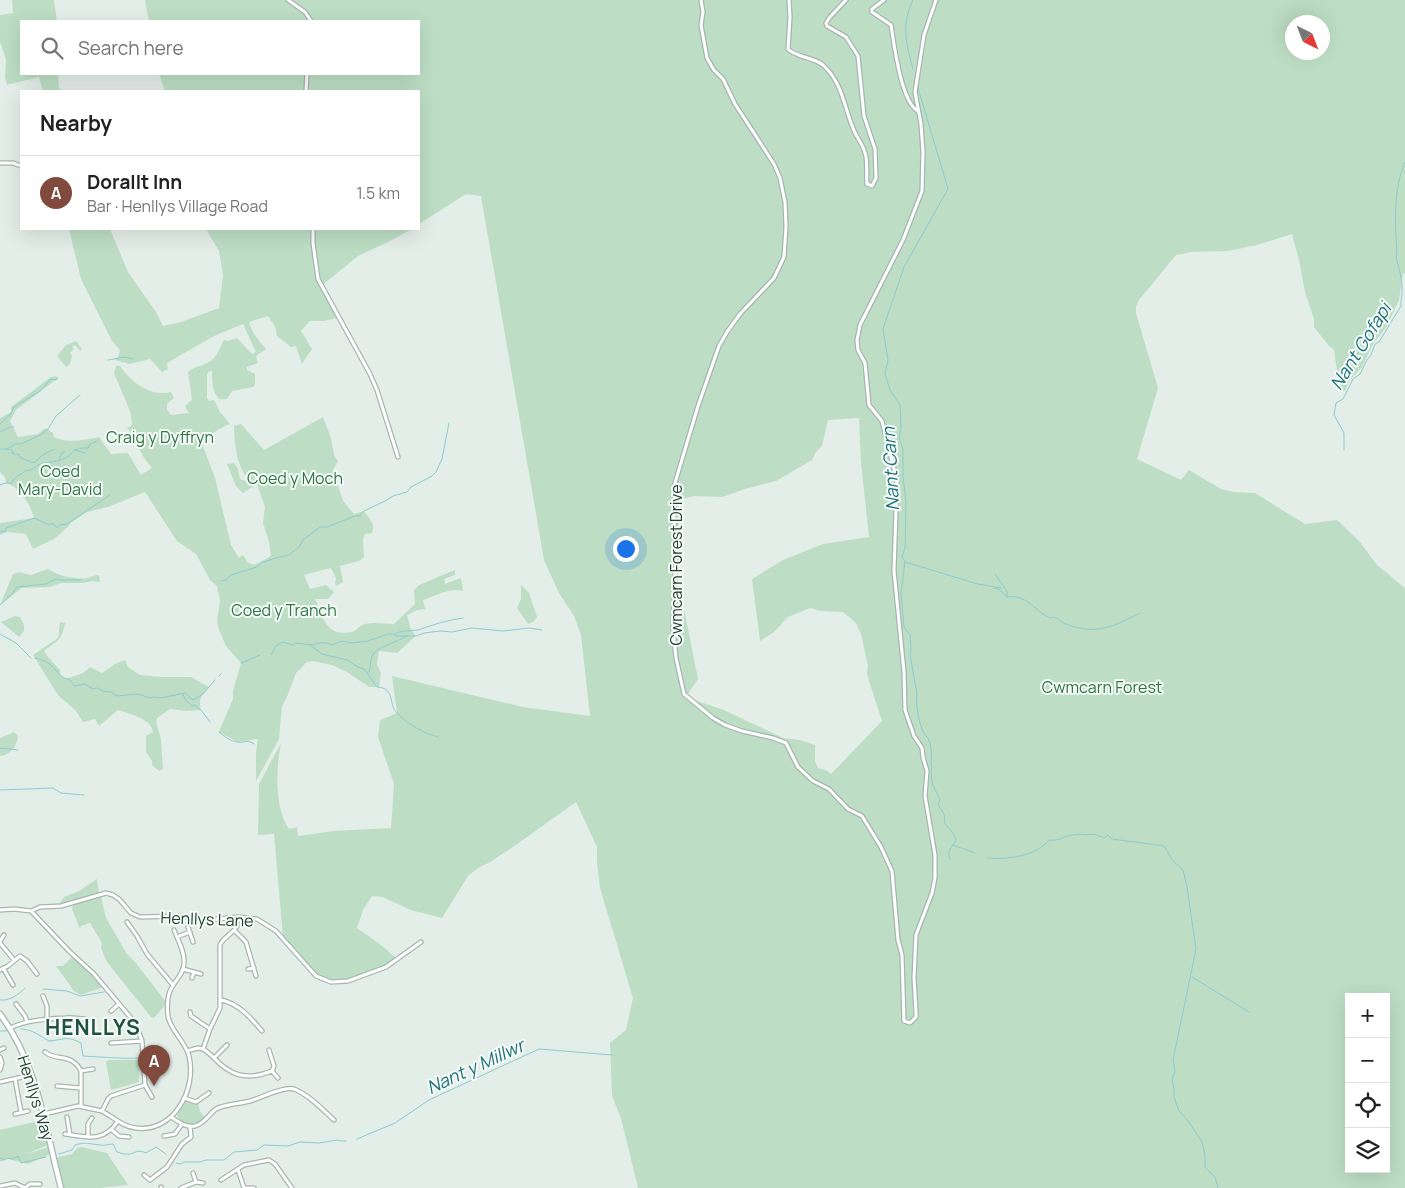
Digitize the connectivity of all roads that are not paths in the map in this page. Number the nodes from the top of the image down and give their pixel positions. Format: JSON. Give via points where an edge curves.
{"nodes":[{"id":1,"x":288,"y":0,"type":"edge"},
{"id":2,"x":701,"y":0,"type":"edge"},
{"id":3,"x":789,"y":0,"type":"edge"},
{"id":4,"x":846,"y":0,"type":"edge"},
{"id":5,"x":884,"y":0,"type":"edge"},
{"id":6,"x":936,"y":0,"type":"edge"},
{"id":7,"x":310,"y":20,"type":"edge"},
{"id":8,"x":307,"y":75,"type":"edge"},
{"id":9,"x":306,"y":90,"type":"edge"},
{"id":10,"x":918,"y":111,"type":"junction"},
{"id":11,"x":0,"y":163,"type":"edge"},
{"id":12,"x":20,"y":166,"type":"edge"},
{"id":13,"x":313,"y":230,"type":"edge"},
{"id":14,"x":398,"y":457,"type":"dead end"},
{"id":15,"x":0,"y":910,"type":"edge"},
{"id":16,"x":31,"y":911,"type":"junction"},
{"id":17,"x":127,"y":922,"type":"dead end"},
{"id":18,"x":238,"y":924,"type":"dead end"},
{"id":19,"x":188,"y":927,"type":"dead end"},
{"id":20,"x":174,"y":930,"type":"dead end"},
{"id":21,"x":235,"y":931,"type":"junction"},
{"id":22,"x":190,"y":932,"type":"junction"},
{"id":23,"x":4,"y":935,"type":"dead end"},
{"id":24,"x":177,"y":938,"type":"junction"},
{"id":25,"x":0,"y":942,"type":"edge"},
{"id":26,"x":194,"y":942,"type":"dead end"},
{"id":27,"x":421,"y":942,"type":"dead end"},
{"id":28,"x":14,"y":960,"type":"junction"},
{"id":29,"x":254,"y":968,"type":"junction"},
{"id":30,"x":1,"y":969,"type":"edge"},
{"id":31,"x":183,"y":969,"type":"junction"},
{"id":32,"x":248,"y":969,"type":"dead end"},
{"id":33,"x":194,"y":972,"type":"junction"},
{"id":34,"x":37,"y":974,"type":"dead end"},
{"id":35,"x":201,"y":974,"type":"dead end"},
{"id":36,"x":256,"y":976,"type":"dead end"},
{"id":37,"x":192,"y":978,"type":"dead end"},
{"id":38,"x":13,"y":985,"type":"dead end"},
{"id":39,"x":174,"y":985,"type":"junction"},
{"id":40,"x":43,"y":996,"type":"dead end"},
{"id":41,"x":221,"y":1000,"type":"junction"},
{"id":42,"x":16,"y":1004,"type":"dead end"},
{"id":43,"x":119,"y":1004,"type":"junction"},
{"id":44,"x":111,"y":1011,"type":"dead end"},
{"id":45,"x":190,"y":1012,"type":"dead end"},
{"id":46,"x":0,"y":1014,"type":"edge"},
{"id":47,"x":47,"y":1019,"type":"junction"},
{"id":48,"x":85,"y":1019,"type":"dead end"},
{"id":49,"x":27,"y":1022,"type":"junction"},
{"id":50,"x":258,"y":1026,"type":"junction"},
{"id":51,"x":10,"y":1028,"type":"junction"},
{"id":52,"x":210,"y":1029,"type":"junction"},
{"id":53,"x":253,"y":1029,"type":"dead end"},
{"id":54,"x":262,"y":1031,"type":"dead end"},
{"id":55,"x":142,"y":1041,"type":"junction"},
{"id":56,"x":111,"y":1043,"type":"dead end"},
{"id":57,"x":227,"y":1045,"type":"dead end"},
{"id":58,"x":203,"y":1049,"type":"junction"},
{"id":59,"x":269,"y":1050,"type":"dead end"},
{"id":60,"x":187,"y":1051,"type":"junction"},
{"id":61,"x":45,"y":1052,"type":"dead end"},
{"id":62,"x":0,"y":1056,"type":"edge"},
{"id":63,"x":214,"y":1058,"type":"junction"},
{"id":64,"x":0,"y":1070,"type":"edge"},
{"id":65,"x":93,"y":1070,"type":"dead end"},
{"id":66,"x":81,"y":1071,"type":"junction"},
{"id":67,"x":272,"y":1072,"type":"junction"},
{"id":68,"x":32,"y":1075,"type":"junction"},
{"id":69,"x":0,"y":1076,"type":"edge"},
{"id":70,"x":278,"y":1078,"type":"dead end"},
{"id":71,"x":15,"y":1079,"type":"junction"},
{"id":72,"x":1,"y":1081,"type":"edge"},
{"id":73,"x":145,"y":1085,"type":"junction"},
{"id":74,"x":57,"y":1086,"type":"dead end"},
{"id":75,"x":80,"y":1088,"type":"junction"},
{"id":76,"x":209,"y":1093,"type":"dead end"},
{"id":77,"x":152,"y":1097,"type":"dead end"},
{"id":78,"x":184,"y":1098,"type":"junction"},
{"id":79,"x":81,"y":1106,"type":"junction"},
{"id":80,"x":28,"y":1111,"type":"dead end"},
{"id":81,"x":102,"y":1111,"type":"junction"},
{"id":82,"x":21,"y":1112,"type":"junction"},
{"id":83,"x":16,"y":1114,"type":"dead end"},
{"id":84,"x":44,"y":1114,"type":"junction"},
{"id":85,"x":67,"y":1117,"type":"dead end"},
{"id":86,"x":171,"y":1117,"type":"junction"},
{"id":87,"x":92,"y":1118,"type":"dead end"},
{"id":88,"x":334,"y":1120,"type":"dead end"},
{"id":89,"x":118,"y":1121,"type":"junction"},
{"id":90,"x":182,"y":1124,"type":"junction"},
{"id":91,"x":190,"y":1126,"type":"junction"},
{"id":92,"x":112,"y":1130,"type":"junction"},
{"id":93,"x":65,"y":1134,"type":"dead end"},
{"id":94,"x":70,"y":1135,"type":"junction"},
{"id":95,"x":164,"y":1136,"type":"dead end"},
{"id":96,"x":88,"y":1137,"type":"junction"},
{"id":97,"x":129,"y":1137,"type":"dead end"},
{"id":98,"x":238,"y":1169,"type":"junction"},
{"id":99,"x":193,"y":1173,"type":"dead end"},
{"id":100,"x":144,"y":1175,"type":"dead end"},
{"id":101,"x":221,"y":1180,"type":"dead end"},
{"id":102,"x":196,"y":1182,"type":"junction"},
{"id":103,"x":203,"y":1183,"type":"dead end"},
{"id":104,"x":40,"y":1184,"type":"dead end"},
{"id":105,"x":0,"y":1185,"type":"edge"},
{"id":106,"x":25,"y":1188,"type":"edge"},
{"id":107,"x":61,"y":1188,"type":"edge"},
{"id":108,"x":181,"y":1188,"type":"edge"},
{"id":109,"x":244,"y":1188,"type":"edge"},
{"id":110,"x":254,"y":1188,"type":"edge"},
{"id":111,"x":292,"y":1188,"type":"edge"}],
"edges":[{"from":1,"to":7,"type":"street"},
{"from":2,"to":10,"type":"street","name":"Cwmcarn Forest Drive","via":[[701,25],[707,58],[774,164],[785,202],[786,228],[784,257],[774,278],[740,314],[720,346],[674,483],[673,629],[676,658],[684,694],[725,725],[786,743],[798,767],[862,816],[873,833],[892,871],[902,955],[904,1021],[910,1024],[916,1012],[916,935],[932,893],[935,855],[925,796],[927,772],[922,748],[905,710],[894,571],[896,481],[882,421],[869,405],[865,363],[857,340],[860,325],[903,240],[922,191],[923,152]]},
{"from":3,"to":4,"type":"street","via":[[788,49],[791,53],[816,60],[834,78],[866,154],[868,184],[872,186],[876,178],[875,150],[864,116],[858,56],[846,37],[826,23]]},
{"from":5,"to":10,"type":"street","via":[[872,12],[890,25],[900,77],[913,109]]},
{"from":6,"to":10,"type":"street","via":[[918,63],[915,92]]},
{"from":8,"to":9,"type":"street"},
{"from":11,"to":12,"type":"street"},
{"from":13,"to":14,"type":"street","via":[[318,279],[370,374]]},
{"from":15,"to":16,"type":"street","name":"Henllys Lane"},
{"from":16,"to":27,"type":"street","name":"Henllys Lane","via":[[106,893],[119,899],[131,913],[140,917],[180,916],[208,920],[252,917],[276,931],[316,976],[331,982],[348,981],[386,967]]},
{"from":16,"to":43,"type":"street"},
{"from":17,"to":39,"type":"street","via":[[147,954]]},
{"from":18,"to":21,"type":"street"},
{"from":19,"to":22,"type":"street"},
{"from":20,"to":24,"type":"street"},
{"from":21,"to":29,"type":"street","via":[[246,942]]},
{"from":21,"to":41,"type":"street","via":[[220,945]]},
{"from":22,"to":24,"type":"street"},
{"from":22,"to":26,"type":"street"},
{"from":23,"to":25,"type":"street"},
{"from":24,"to":31,"type":"street","via":[[183,955]]},
{"from":25,"to":28,"type":"street"},
{"from":28,"to":30,"type":"street"},
{"from":28,"to":34,"type":"street","via":[[22,957]]},
{"from":29,"to":32,"type":"street"},
{"from":29,"to":36,"type":"street"},
{"from":30,"to":38,"type":"street"},
{"from":31,"to":33,"type":"street"},
{"from":31,"to":39,"type":"street"},
{"from":33,"to":35,"type":"street"},
{"from":33,"to":37,"type":"street"},
{"from":39,"to":60,"type":"street","via":[[169,993],[168,1016]]},
{"from":40,"to":47,"type":"street"},
{"from":41,"to":50,"type":"street","via":[[250,1016]]},
{"from":41,"to":52,"type":"street"},
{"from":42,"to":49,"type":"street"},
{"from":43,"to":44,"type":"street"},
{"from":43,"to":55,"type":"street","via":[[136,1024]]},
{"from":45,"to":52,"type":"street"},
{"from":46,"to":51,"type":"street","name":"Henllys Way"},
{"from":47,"to":48,"type":"street"},
{"from":47,"to":49,"type":"street"},
{"from":49,"to":51,"type":"street"},
{"from":50,"to":53,"type":"street"},
{"from":50,"to":54,"type":"street"},
{"from":51,"to":68,"type":"street","name":"Henllys Way"},
{"from":52,"to":58,"type":"street"},
{"from":55,"to":56,"type":"street"},
{"from":55,"to":73,"type":"street"},
{"from":57,"to":63,"type":"street"},
{"from":58,"to":60,"type":"street"},
{"from":58,"to":63,"type":"street"},
{"from":59,"to":67,"type":"street","via":[[274,1061]]},
{"from":60,"to":78,"type":"street","via":[[190,1075]]},
{"from":61,"to":66,"type":"street","via":[[69,1058]]},
{"from":62,"to":64,"type":"street"},
{"from":63,"to":67,"type":"street","via":[[227,1070],[239,1074],[259,1077]]},
{"from":65,"to":66,"type":"street"},
{"from":66,"to":75,"type":"street"},
{"from":67,"to":70,"type":"street"},
{"from":68,"to":71,"type":"street"},
{"from":68,"to":84,"type":"street","name":"Henllys Way"},
{"from":69,"to":72,"type":"street"},
{"from":71,"to":72,"type":"street"},
{"from":71,"to":82,"type":"street"},
{"from":73,"to":77,"type":"street"},
{"from":73,"to":81,"type":"street","via":[[111,1096]]},
{"from":74,"to":75,"type":"street"},
{"from":75,"to":79,"type":"street"},
{"from":76,"to":78,"type":"street","via":[[196,1102]]},
{"from":78,"to":86,"type":"street"},
{"from":79,"to":81,"type":"street"},
{"from":79,"to":84,"type":"street"},
{"from":80,"to":82,"type":"street"},
{"from":81,"to":89,"type":"street"},
{"from":82,"to":83,"type":"street"},
{"from":84,"to":107,"type":"street","name":"Henllys Way"},
{"from":85,"to":94,"type":"street"},
{"from":86,"to":89,"type":"street","via":[[143,1129]]},
{"from":86,"to":90,"type":"street"},
{"from":87,"to":96,"type":"street","via":[[88,1124]]},
{"from":88,"to":91,"type":"street","via":[[311,1100],[290,1088],[222,1106],[199,1124]]},
{"from":89,"to":92,"type":"street"},
{"from":90,"to":91,"type":"street"},
{"from":90,"to":95,"type":"street","via":[[175,1134]]},
{"from":91,"to":100,"type":"street","via":[[191,1137],[182,1144],[167,1167],[150,1180]]},
{"from":92,"to":96,"type":"street","via":[[103,1136]]},
{"from":92,"to":97,"type":"street","via":[[119,1136]]},
{"from":93,"to":94,"type":"street"},
{"from":94,"to":96,"type":"street"},
{"from":98,"to":101,"type":"street"},
{"from":98,"to":109,"type":"street"},
{"from":98,"to":111,"type":"street","via":[[264,1161],[273,1162]]},
{"from":99,"to":102,"type":"street"},
{"from":102,"to":103,"type":"street"},
{"from":102,"to":108,"type":"street"},
{"from":104,"to":106,"type":"street","via":[[30,1184]]},
{"from":105,"to":106,"type":"street","via":[[14,1183]]},
{"from":109,"to":110,"type":"street"}]}
